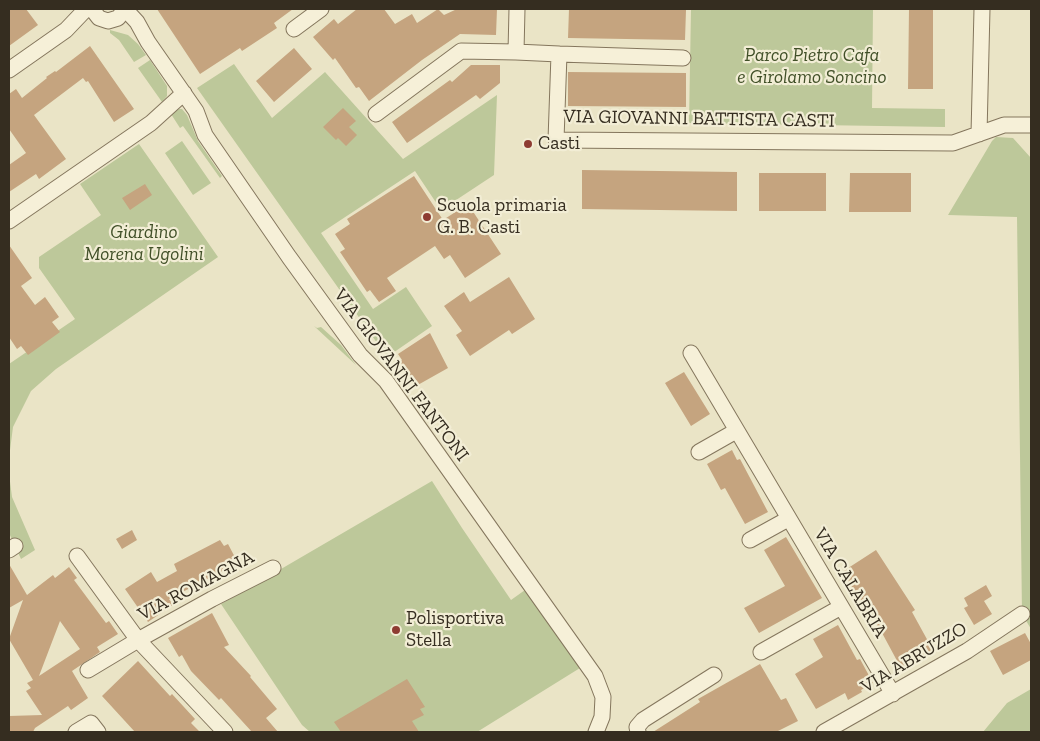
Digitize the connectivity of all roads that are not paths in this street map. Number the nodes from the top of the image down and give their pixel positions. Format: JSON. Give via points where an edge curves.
{"nodes":[{"id":1,"x":86,"y":9,"type":"edge"},
{"id":2,"x":125,"y":9,"type":"edge"},
{"id":3,"x":320,"y":9,"type":"edge"},
{"id":4,"x":517,"y":9,"type":"edge"},
{"id":5,"x":982,"y":9,"type":"edge"},
{"id":6,"x":101,"y":16,"type":"edge"},
{"id":7,"x":294,"y":29,"type":"dead end"},
{"id":8,"x":66,"y":30,"type":"junction"},
{"id":9,"x":148,"y":42,"type":"junction"},
{"id":10,"x":516,"y":52,"type":"junction"},
{"id":11,"x":559,"y":54,"type":"junction"},
{"id":12,"x":684,"y":58,"type":"dead end"},
{"id":13,"x":9,"y":70,"type":"edge"},
{"id":14,"x":184,"y":93,"type":"junction"},
{"id":15,"x":376,"y":114,"type":"dead end"},
{"id":16,"x":1026,"y":125,"type":"edge"},
{"id":17,"x":979,"y":134,"type":"junction"},
{"id":18,"x":1031,"y":137,"type":"edge"},
{"id":19,"x":9,"y":221,"type":"edge"},
{"id":20,"x":691,"y":353,"type":"dead end"},
{"id":21,"x":736,"y":431,"type":"junction"},
{"id":22,"x":699,"y":452,"type":"dead end"},
{"id":23,"x":788,"y":519,"type":"junction"},
{"id":24,"x":750,"y":540,"type":"dead end"},
{"id":25,"x":77,"y":556,"type":"dead end"},
{"id":26,"x":273,"y":568,"type":"dead end"},
{"id":27,"x":841,"y":607,"type":"junction"},
{"id":28,"x":1022,"y":614,"type":"dead end"},
{"id":29,"x":138,"y":640,"type":"junction"},
{"id":30,"x":761,"y":652,"type":"dead end"},
{"id":31,"x":88,"y":670,"type":"dead end"},
{"id":32,"x":714,"y":675,"type":"dead end"},
{"id":33,"x":893,"y":694,"type":"junction"},
{"id":34,"x":95,"y":727,"type":"edge"},
{"id":35,"x":76,"y":732,"type":"edge"},
{"id":36,"x":225,"y":732,"type":"edge"},
{"id":37,"x":596,"y":732,"type":"edge"},
{"id":38,"x":638,"y":732,"type":"edge"},
{"id":39,"x":824,"y":732,"type":"edge"}],
"edges":[{"from":1,"to":8,"type":"street"},
{"from":2,"to":6,"type":"street","via":[[120,16]]},
{"from":2,"to":9,"type":"street","name":"VIA GIOVANNI FANTONI"},
{"from":3,"to":7,"type":"street"},
{"from":4,"to":10,"type":"street"},
{"from":5,"to":17,"type":"street"},
{"from":6,"to":8,"type":"street"},
{"from":6,"to":9,"type":"street","name":"VIA GIOVANNI FANTONI","via":[[133,30]]},
{"from":8,"to":13,"type":"street"},
{"from":9,"to":14,"type":"street","name":"VIA GIOVANNI FANTONI"},
{"from":10,"to":11,"type":"street"},
{"from":10,"to":15,"type":"street","via":[[461,51]]},
{"from":11,"to":12,"type":"street"},
{"from":11,"to":17,"type":"street","name":"VIA GIOVANNI BATTISTA CASTI","via":[[556,140],[954,143]]},
{"from":14,"to":19,"type":"street","via":[[151,123]]},
{"from":14,"to":37,"type":"street","name":"VIA GIOVANNI FANTONI","via":[[205,134],[289,257],[360,355],[386,381],[595,676],[604,697],[602,717]]},
{"from":16,"to":17,"type":"street","via":[[1004,125]]},
{"from":16,"to":18,"type":"street"},
{"from":20,"to":21,"type":"street","name":"VIA CALABRIA"},
{"from":21,"to":22,"type":"street"},
{"from":21,"to":23,"type":"street","name":"VIA CALABRIA"},
{"from":23,"to":24,"type":"street","name":"VIA CALABRIA"},
{"from":23,"to":27,"type":"street","name":"VIA CALABRIA"},
{"from":25,"to":29,"type":"street","name":"VIA ROMAGNA"},
{"from":26,"to":29,"type":"street","name":"VIA ROMAGNA"},
{"from":27,"to":30,"type":"street"},
{"from":27,"to":33,"type":"street","name":"VIA CALABRIA"},
{"from":28,"to":33,"type":"street","name":"VIA ABRUZZO"},
{"from":29,"to":31,"type":"street","name":"VIA ROMAGNA"},
{"from":29,"to":36,"type":"street","name":"VIA ROMAGNA"},
{"from":32,"to":38,"type":"street","via":[[643,720]]},
{"from":33,"to":39,"type":"street","name":"VIA ABRUZZO"},
{"from":34,"to":35,"type":"street"}]}
